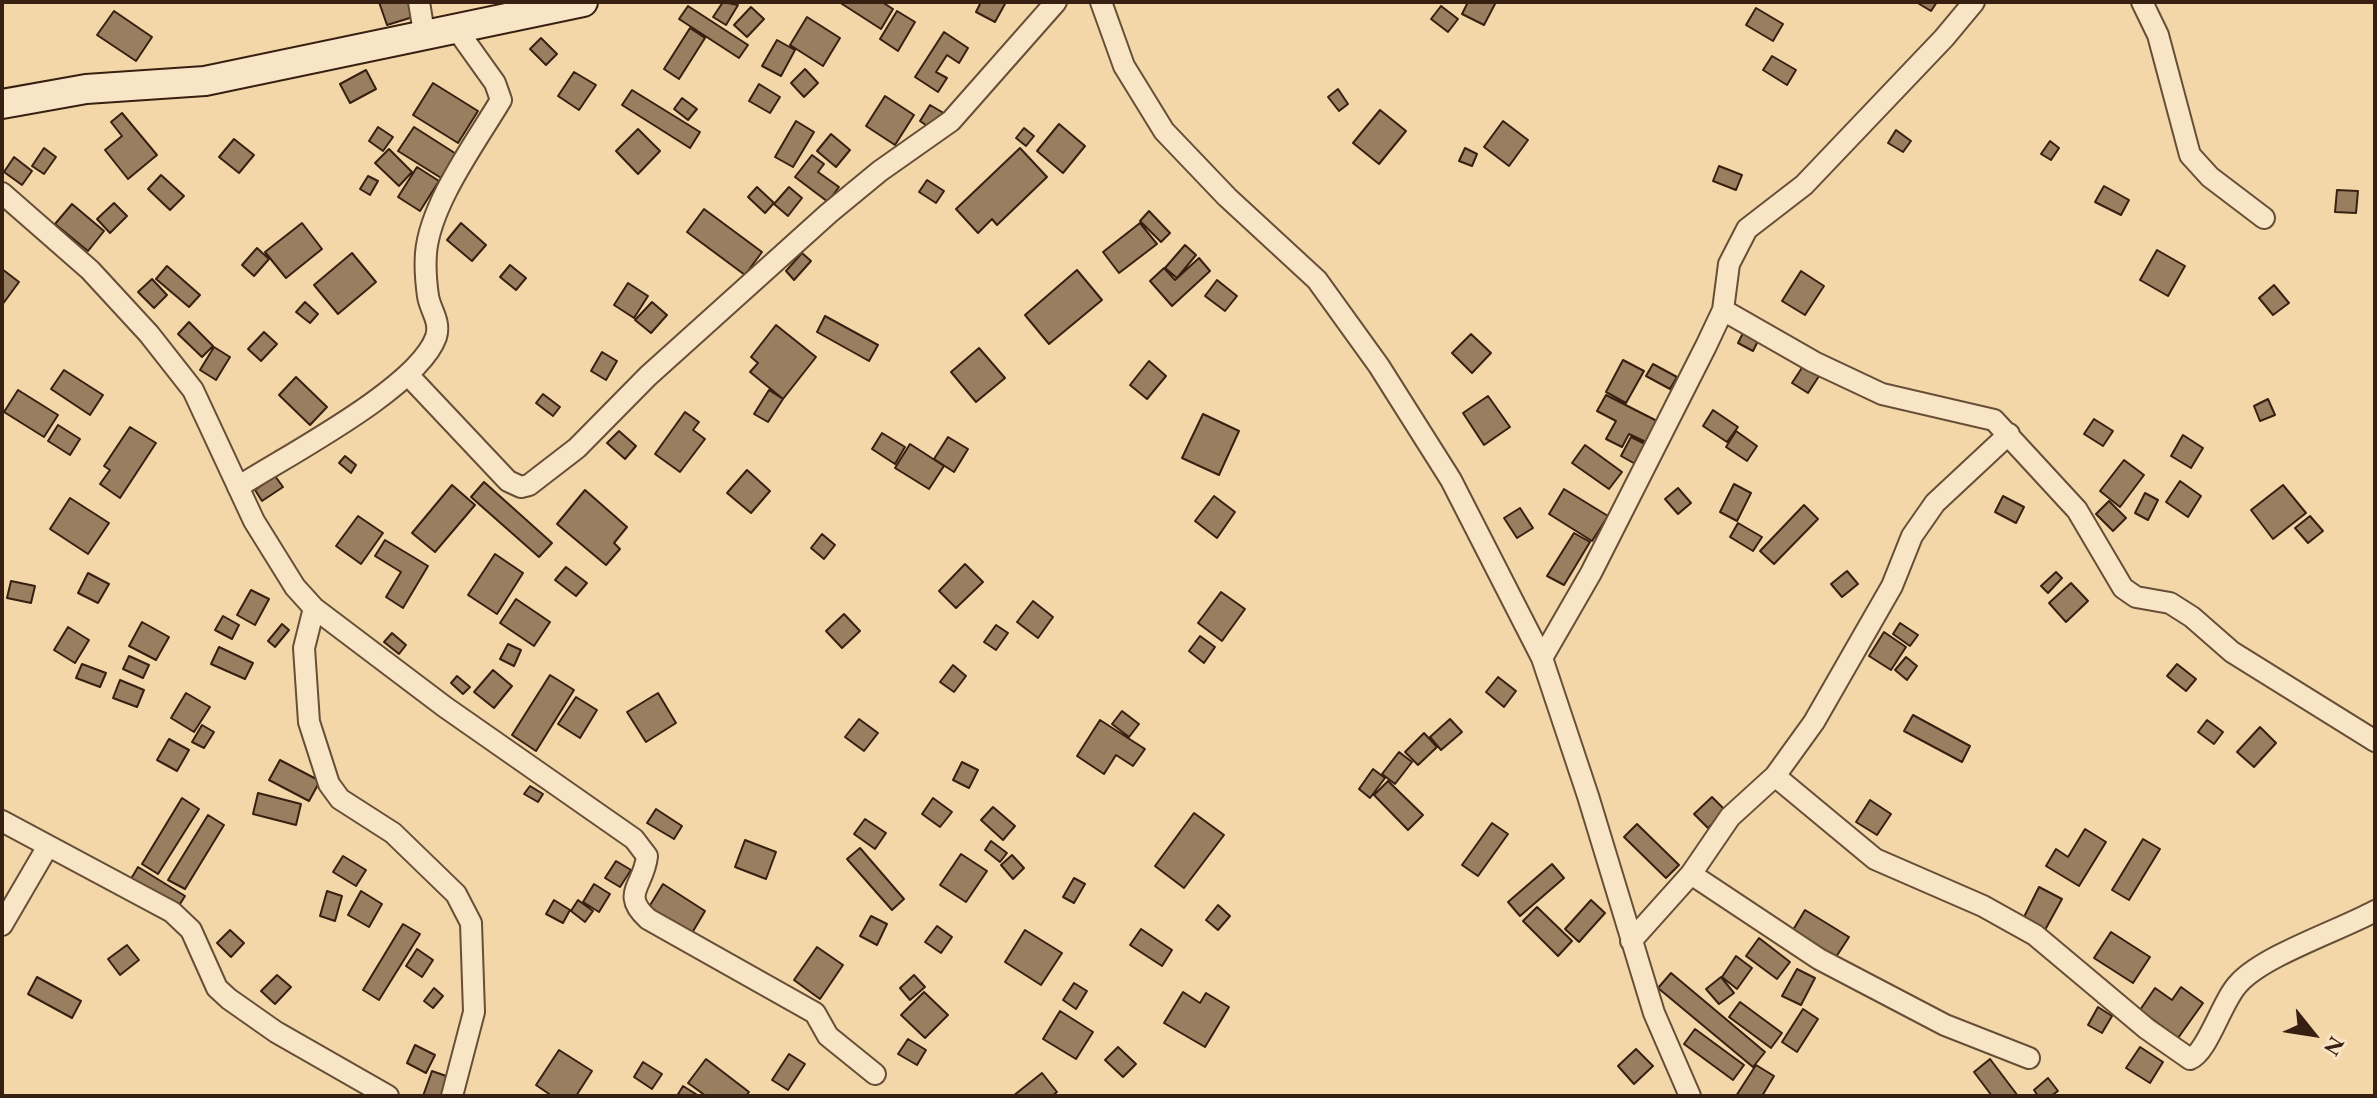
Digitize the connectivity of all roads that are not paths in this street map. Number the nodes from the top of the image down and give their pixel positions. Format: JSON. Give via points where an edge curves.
{"nodes":[{"id":1,"x":419,"y":2,"type":"edge"},
{"id":2,"x":583,"y":2,"type":"edge"},
{"id":3,"x":1056,"y":2,"type":"edge"},
{"id":4,"x":1101,"y":2,"type":"edge"},
{"id":5,"x":1974,"y":2,"type":"edge"},
{"id":6,"x":2142,"y":2,"type":"edge"},
{"id":7,"x":455,"y":27,"type":"junction"},
{"id":8,"x":424,"y":33,"type":"junction"},
{"id":9,"x":2,"y":104,"type":"edge"},
{"id":10,"x":2,"y":193,"type":"edge"},
{"id":11,"x":2264,"y":218,"type":"dead end"},
{"id":12,"x":1723,"y":310,"type":"junction"},
{"id":13,"x":409,"y":376,"type":"junction"},
{"id":14,"x":2009,"y":434,"type":"junction"},
{"id":15,"x":238,"y":487,"type":"junction"},
{"id":16,"x":314,"y":608,"type":"junction"},
{"id":17,"x":1542,"y":658,"type":"junction"},
{"id":18,"x":2375,"y":741,"type":"edge"},
{"id":19,"x":1775,"y":776,"type":"junction"},
{"id":20,"x":2,"y":821,"type":"edge"},
{"id":21,"x":48,"y":846,"type":"junction"},
{"id":22,"x":1691,"y":874,"type":"junction"},
{"id":23,"x":2375,"y":911,"type":"edge"},
{"id":24,"x":2,"y":925,"type":"edge"},
{"id":25,"x":1631,"y":941,"type":"junction"},
{"id":26,"x":2029,"y":1058,"type":"dead end"},
{"id":27,"x":875,"y":1074,"type":"dead end"},
{"id":28,"x":388,"y":1096,"type":"edge"},
{"id":29,"x":452,"y":1096,"type":"edge"},
{"id":30,"x":1690,"y":1096,"type":"edge"}],
"edges":[{"from":1,"to":8,"type":"street"},
{"from":2,"to":7,"type":"street"},
{"from":3,"to":13,"type":"street","via":[[951,121],[829,213],[648,376],[577,448],[529,485],[508,481]]},
{"from":4,"to":17,"type":"street","via":[[1124,66],[1164,131],[1317,280],[1379,366],[1451,480]]},
{"from":5,"to":12,"type":"street","via":[[1804,185],[1747,229],[1729,264]]},
{"from":6,"to":11,"type":"street","via":[[2158,35],[2190,155]]},
{"from":7,"to":8,"type":"street"},
{"from":7,"to":13,"type":"street","via":[[501,100],[431,227],[428,298],[438,324],[430,347]]},
{"from":8,"to":9,"type":"street","via":[[205,81],[86,89]]},
{"from":10,"to":15,"type":"street","via":[[90,270],[149,334],[193,390]]},
{"from":12,"to":14,"type":"street","via":[[1882,394],[1994,420]]},
{"from":12,"to":17,"type":"street","via":[[1660,444]]},
{"from":13,"to":15,"type":"street"},
{"from":14,"to":18,"type":"street","via":[[2077,510],[2123,588],[2136,597],[2170,603],[2232,652]]},
{"from":14,"to":19,"type":"street","via":[[1935,503],[1912,536],[1845,673]]},
{"from":15,"to":16,"type":"street","via":[[295,587]]},
{"from":16,"to":27,"type":"street","via":[[634,839],[647,856],[633,897],[635,908],[815,1013],[828,1036]]},
{"from":16,"to":29,"type":"street","via":[[304,648],[309,722],[329,784],[340,799],[393,833],[456,894],[471,923],[474,1012]]},
{"from":17,"to":25,"type":"street"},
{"from":19,"to":22,"type":"street","via":[[1730,817]]},
{"from":19,"to":23,"type":"street","via":[[1875,859],[2035,935],[2190,1059],[2200,1052],[2240,982],[2265,962]]},
{"from":20,"to":21,"type":"street"},
{"from":21,"to":24,"type":"street"},
{"from":21,"to":28,"type":"street","via":[[172,912],[191,930],[212,979],[229,999]]},
{"from":22,"to":25,"type":"street"},
{"from":22,"to":26,"type":"street","via":[[1819,959],[1945,1025]]},
{"from":25,"to":30,"type":"street","via":[[1654,1013]]}]}
